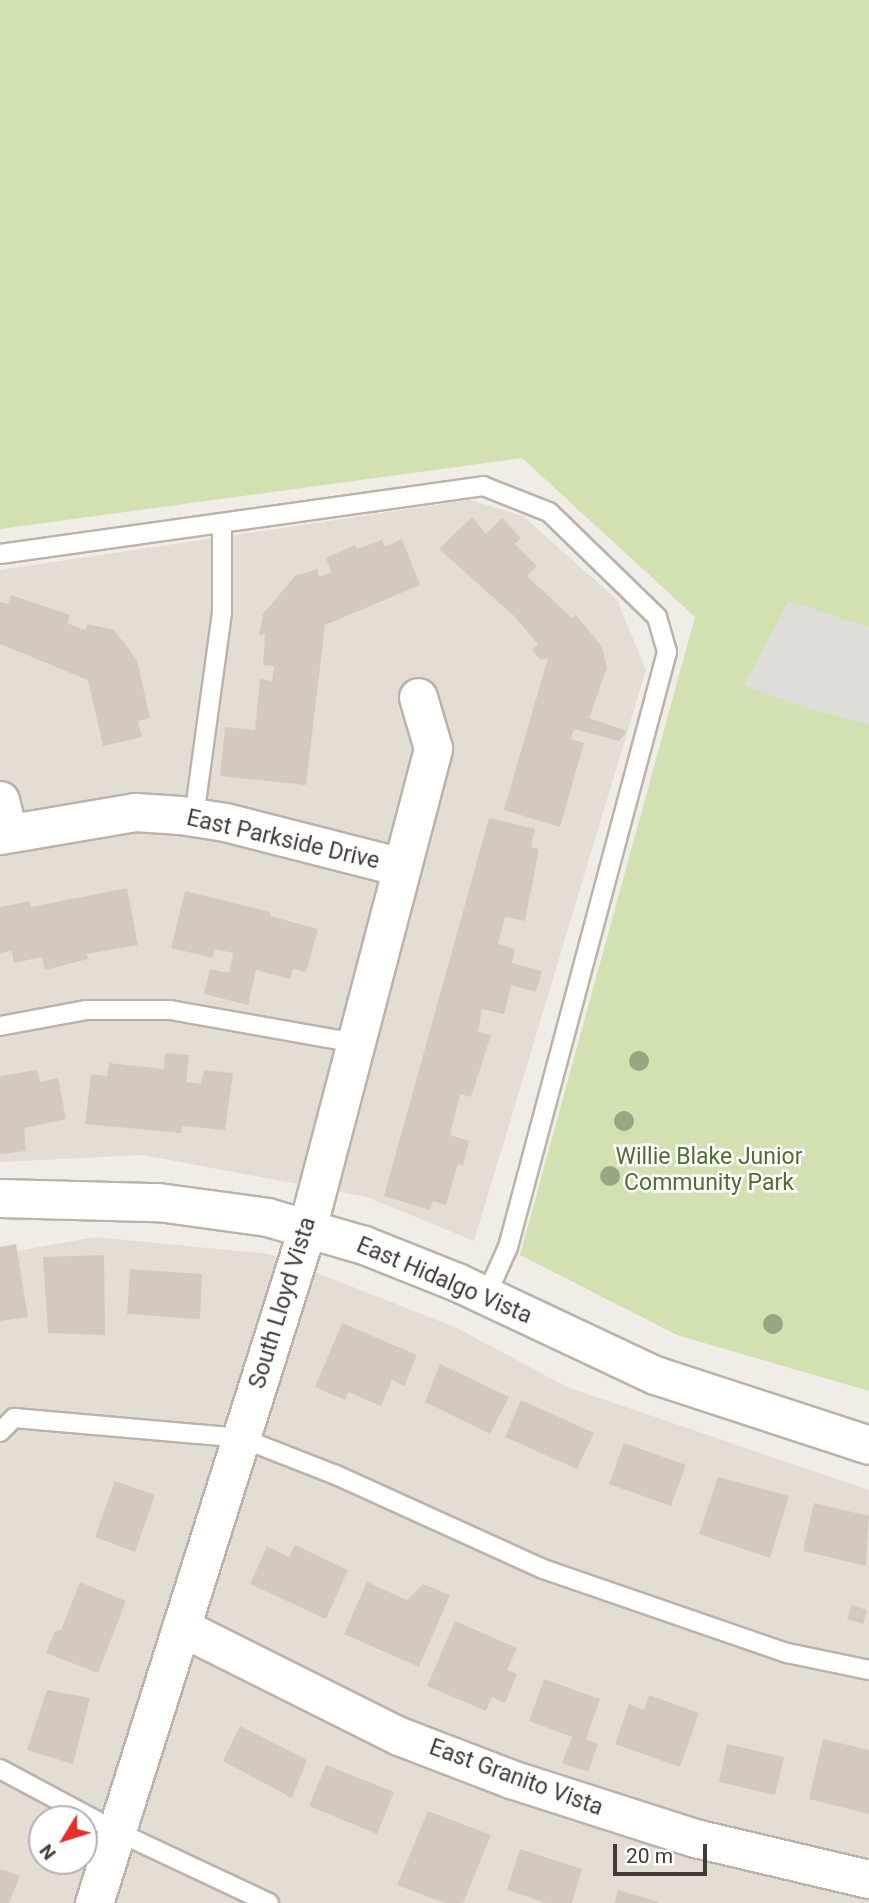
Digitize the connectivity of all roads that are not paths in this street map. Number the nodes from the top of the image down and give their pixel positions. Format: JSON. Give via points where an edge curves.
{"nodes":[{"id":1,"x":222,"y":523,"type":"junction"},
{"id":2,"x":0,"y":554,"type":"edge"},
{"id":3,"x":418,"y":697,"type":"dead end"},
{"id":4,"x":194,"y":817,"type":"junction"},
{"id":5,"x":3,"y":822,"type":"edge"},
{"id":6,"x":401,"y":867,"type":"junction"},
{"id":7,"x":0,"y":1026,"type":"edge"},
{"id":8,"x":355,"y":1043,"type":"junction"},
{"id":9,"x":0,"y":1198,"type":"edge"},
{"id":10,"x":307,"y":1229,"type":"junction"},
{"id":11,"x":486,"y":1296,"type":"junction"},
{"id":12,"x":0,"y":1433,"type":"edge"},
{"id":13,"x":241,"y":1438,"type":"junction"},
{"id":14,"x":869,"y":1445,"type":"edge"},
{"id":15,"x":181,"y":1627,"type":"junction"},
{"id":16,"x":869,"y":1670,"type":"edge"},
{"id":17,"x":0,"y":1769,"type":"edge"},
{"id":18,"x":118,"y":1832,"type":"junction"},
{"id":19,"x":869,"y":1879,"type":"edge"},
{"id":20,"x":94,"y":1903,"type":"edge"},
{"id":21,"x":269,"y":1903,"type":"edge"}],
"edges":[{"from":1,"to":2,"type":"lane"},
{"from":1,"to":4,"type":"lane","via":[[222,613]]},
{"from":1,"to":11,"type":"lane","via":[[483,486],[549,512],[657,617],[667,652],[508,1247]]},
{"from":3,"to":6,"type":"street","name":"South Lloyd Vista","via":[[433,748]]},
{"from":4,"to":5,"type":"street","name":"East Parkside Drive","via":[[135,812]]},
{"from":4,"to":6,"type":"street","name":"East Parkside Drive"},
{"from":6,"to":8,"type":"street","name":"South Lloyd Vista"},
{"from":7,"to":8,"type":"lane","via":[[86,1010],[170,1010]]},
{"from":8,"to":10,"type":"street","name":"South Lloyd Vista"},
{"from":9,"to":10,"type":"street","name":"East Hidalgo Vista","via":[[72,1196],[207,1206]]},
{"from":10,"to":11,"type":"street","name":"East Hidalgo Vista","via":[[364,1245]]},
{"from":10,"to":13,"type":"street","name":"South Lloyd Vista"},
{"from":11,"to":14,"type":"street","name":"East Hidalgo Vista","via":[[655,1375]]},
{"from":12,"to":13,"type":"lane","via":[[14,1418]]},
{"from":13,"to":15,"type":"street","name":"South Lloyd Vista"},
{"from":13,"to":16,"type":"lane","via":[[336,1475],[543,1569],[787,1653]]},
{"from":15,"to":18,"type":"street","name":"South Lloyd Vista"},
{"from":15,"to":19,"type":"street","name":"East Granito Vista","via":[[399,1736],[511,1779],[695,1838]]},
{"from":17,"to":18,"type":"lane"},
{"from":18,"to":20,"type":"street","name":"South Lloyd Vista"},
{"from":18,"to":21,"type":"lane"}]}
